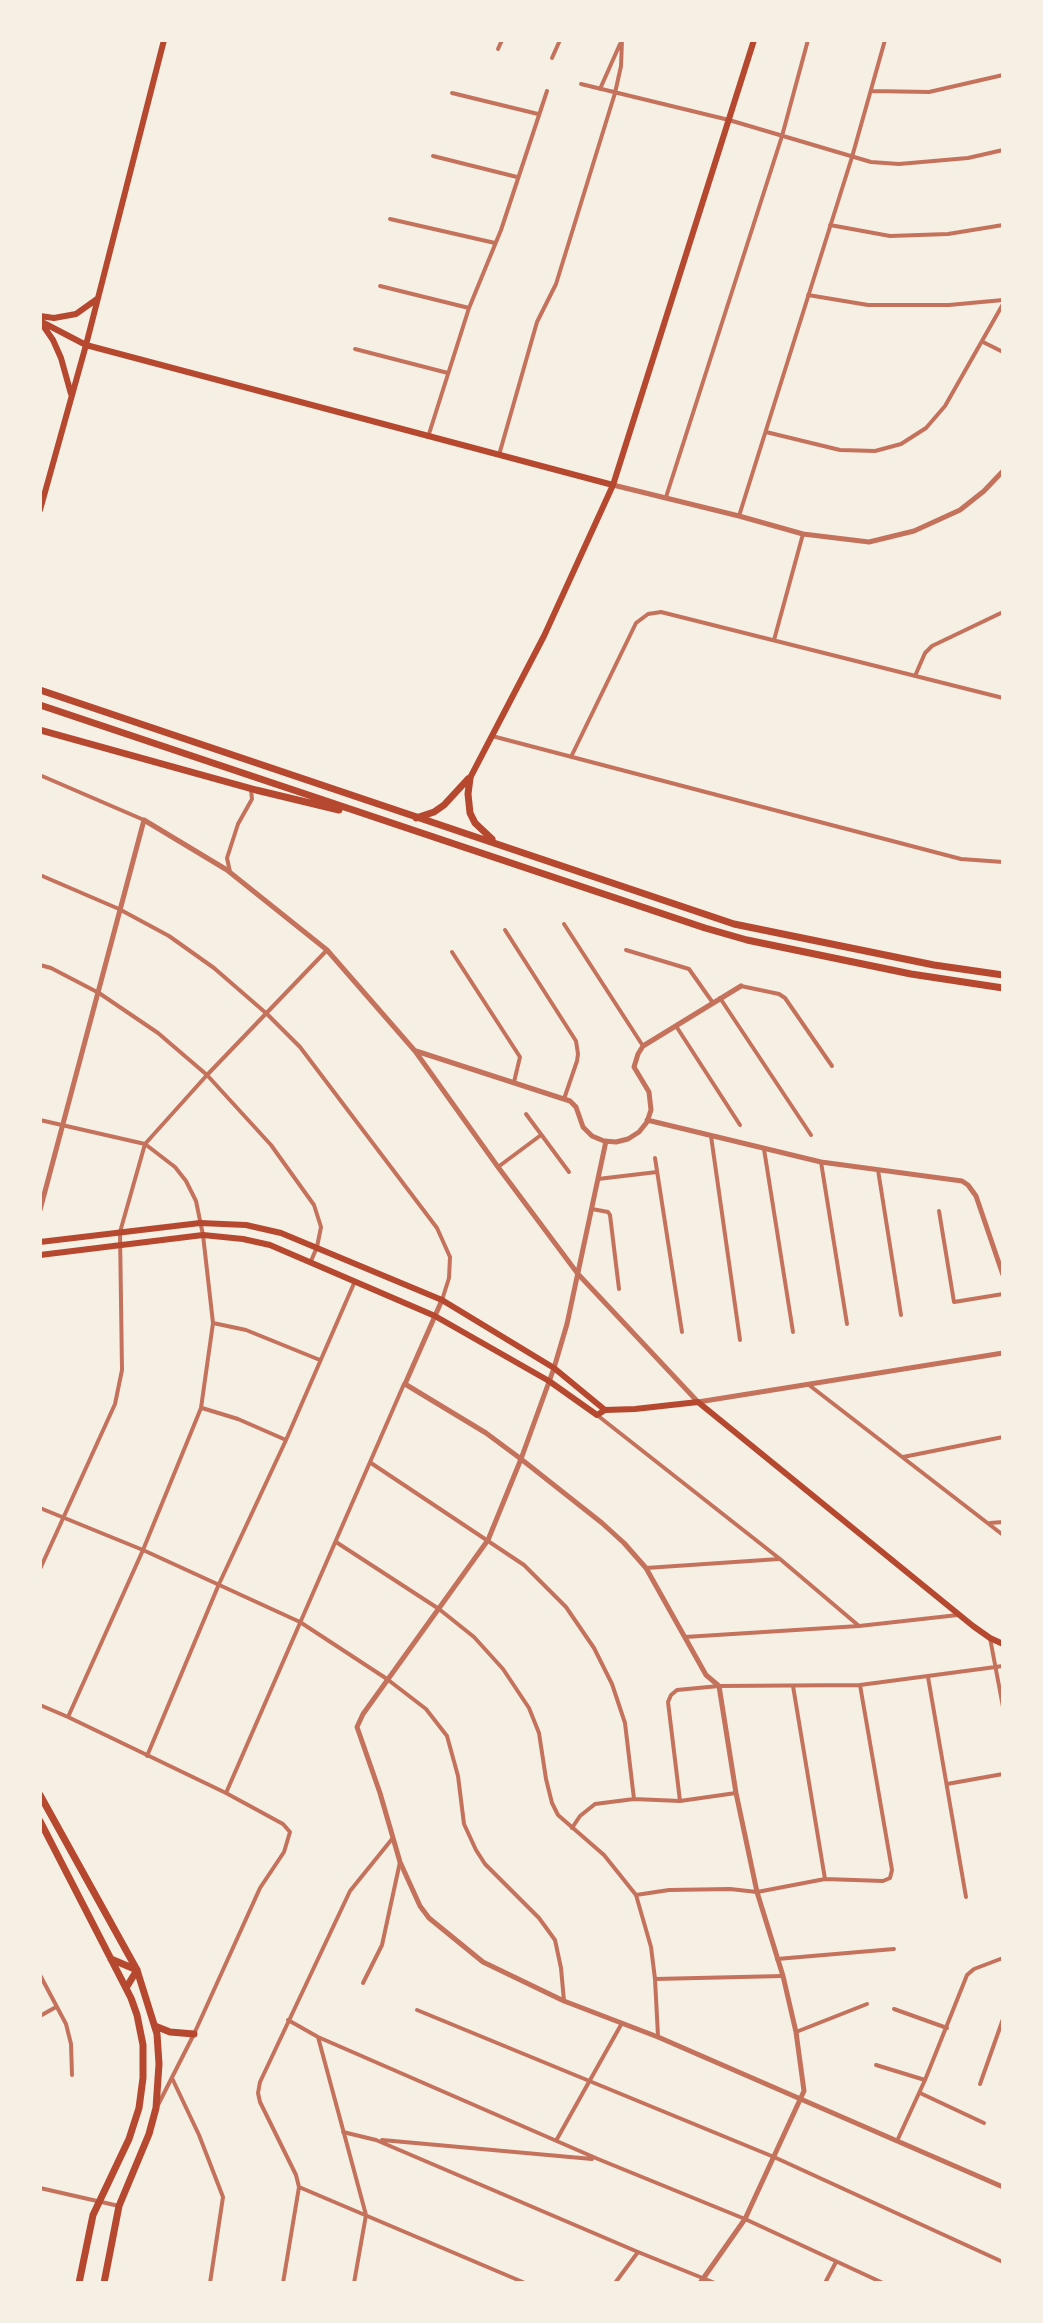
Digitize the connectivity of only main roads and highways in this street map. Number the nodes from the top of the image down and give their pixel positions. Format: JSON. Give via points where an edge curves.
{"nodes":[{"id":1,"x":164,"y":40,"type":"edge"},
{"id":2,"x":754,"y":40,"type":"edge"},
{"id":3,"x":97,"y":299,"type":"junction"},
{"id":4,"x":40,"y":319,"type":"edge"},
{"id":5,"x":86,"y":345,"type":"junction"},
{"id":6,"x":71,"y":395,"type":"junction"},
{"id":7,"x":613,"y":485,"type":"junction"},
{"id":8,"x":40,"y":510,"type":"edge"},
{"id":9,"x":40,"y":690,"type":"edge"},
{"id":10,"x":40,"y":705,"type":"edge"},
{"id":11,"x":40,"y":730,"type":"edge"},
{"id":12,"x":470,"y":778,"type":"junction"},
{"id":13,"x":416,"y":818,"type":"junction"},
{"id":14,"x":385,"y":822,"type":"junction"},
{"id":15,"x":501,"y":845,"type":"junction"},
{"id":16,"x":1003,"y":975,"type":"edge"},
{"id":17,"x":1003,"y":988,"type":"edge"},
{"id":18,"x":40,"y":1242,"type":"edge"},
{"id":19,"x":40,"y":1255,"type":"edge"},
{"id":20,"x":605,"y":1410,"type":"junction"},
{"id":21,"x":1003,"y":1644,"type":"edge"},
{"id":22,"x":40,"y":1795,"type":"edge"},
{"id":23,"x":40,"y":1821,"type":"edge"},
{"id":24,"x":111,"y":1959,"type":"junction"},
{"id":25,"x":137,"y":1970,"type":"junction"},
{"id":26,"x":126,"y":1988,"type":"junction"},
{"id":27,"x":155,"y":2026,"type":"junction"},
{"id":28,"x":194,"y":2034,"type":"road end"},
{"id":29,"x":79,"y":2283,"type":"edge"},
{"id":30,"x":104,"y":2283,"type":"edge"}],
"edges":[{"from":1,"to":3,"type":"main road"},
{"from":2,"to":7,"type":"main road"},
{"from":3,"to":4,"type":"main road","via":[[76,314]]},
{"from":3,"to":5,"type":"main road"},
{"from":4,"to":5,"type":"main road"},
{"from":4,"to":6,"type":"main road","via":[[61,358]]},
{"from":5,"to":6,"type":"main road"},
{"from":5,"to":7,"type":"main road"},
{"from":6,"to":8,"type":"main road"},
{"from":7,"to":12,"type":"main road","via":[[544,636]]},
{"from":9,"to":13,"type":"main road"},
{"from":10,"to":14,"type":"main road"},
{"from":11,"to":14,"type":"main road"},
{"from":12,"to":13,"type":"main road","via":[[444,805]]},
{"from":12,"to":15,"type":"main road","via":[[470,813]]},
{"from":13,"to":15,"type":"main road"},
{"from":14,"to":17,"type":"main road","via":[[736,937]]},
{"from":15,"to":16,"type":"main road","via":[[734,924]]},
{"from":18,"to":20,"type":"main road","via":[[200,1223],[281,1233],[442,1300],[554,1368]]},
{"from":19,"to":20,"type":"main road","via":[[203,1235],[270,1245],[435,1316],[597,1415]]},
{"from":20,"to":21,"type":"main road","via":[[698,1402],[960,1615]]},
{"from":22,"to":25,"type":"main road"},
{"from":23,"to":24,"type":"main road"},
{"from":24,"to":25,"type":"main road"},
{"from":24,"to":26,"type":"main road"},
{"from":25,"to":26,"type":"main road"},
{"from":25,"to":27,"type":"main road"},
{"from":26,"to":29,"type":"main road","via":[[141,2030],[141,2095],[129,2139],[98,2202]]},
{"from":27,"to":28,"type":"main road"},
{"from":27,"to":30,"type":"main road","via":[[156,2108],[119,2206]]}]}
